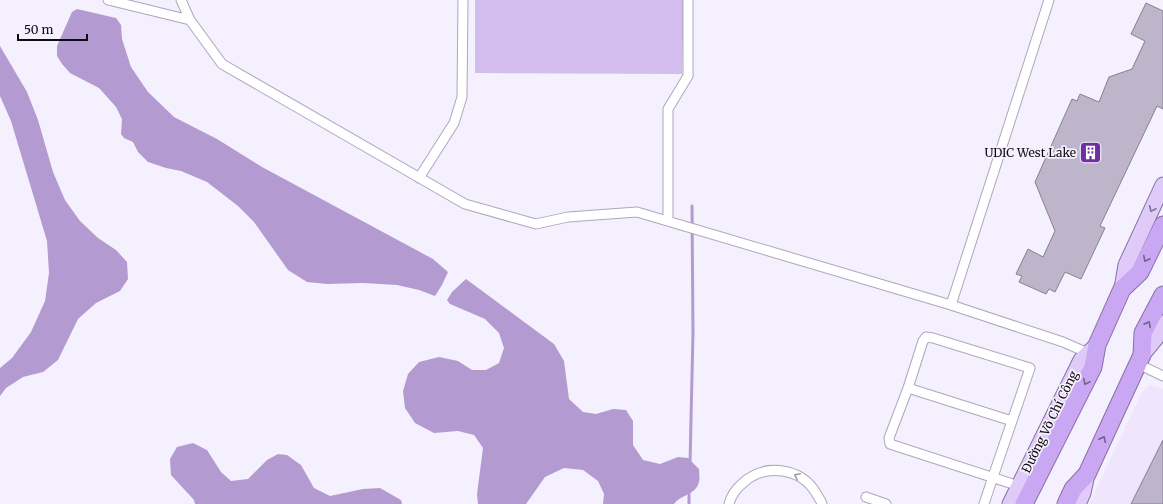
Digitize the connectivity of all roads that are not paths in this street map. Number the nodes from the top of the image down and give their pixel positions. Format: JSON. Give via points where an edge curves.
{"nodes":[{"id":1,"x":108,"y":0,"type":"edge"},
{"id":2,"x":180,"y":0,"type":"edge"},
{"id":3,"x":463,"y":0,"type":"edge"},
{"id":4,"x":688,"y":0,"type":"edge"},
{"id":5,"x":1049,"y":0,"type":"edge"},
{"id":6,"x":190,"y":20,"type":"junction"},
{"id":7,"x":419,"y":178,"type":"junction"},
{"id":8,"x":1163,"y":185,"type":"edge"},
{"id":9,"x":668,"y":221,"type":"junction"},
{"id":10,"x":1163,"y":225,"type":"edge"},
{"id":11,"x":1122,"y":288,"type":"junction"},
{"id":12,"x":1163,"y":295,"type":"edge"},
{"id":13,"x":951,"y":305,"type":"junction"},
{"id":14,"x":1163,"y":323,"type":"edge"},
{"id":15,"x":1093,"y":349,"type":"junction"},
{"id":16,"x":1140,"y":360,"type":"junction"},
{"id":17,"x":1163,"y":376,"type":"edge"},
{"id":18,"x":908,"y":388,"type":"junction"},
{"id":19,"x":1012,"y":421,"type":"junction"},
{"id":20,"x":1087,"y":474,"type":"junction"},
{"id":21,"x":993,"y":477,"type":"junction"},
{"id":22,"x":1019,"y":486,"type":"junction"},
{"id":23,"x":866,"y":497,"type":"dead end"},
{"id":24,"x":729,"y":504,"type":"edge"},
{"id":25,"x":822,"y":504,"type":"edge"},
{"id":26,"x":886,"y":504,"type":"edge"},
{"id":27,"x":984,"y":504,"type":"edge"},
{"id":28,"x":1010,"y":504,"type":"edge"},
{"id":29,"x":1024,"y":504,"type":"edge"},
{"id":30,"x":1066,"y":504,"type":"edge"},
{"id":31,"x":1078,"y":504,"type":"edge"}],
"edges":[{"from":1,"to":6,"type":"street"},
{"from":2,"to":6,"type":"street"},
{"from":3,"to":7,"type":"street","via":[[462,97],[454,123]]},
{"from":4,"to":9,"type":"street","via":[[688,76],[668,109]]},
{"from":5,"to":13,"type":"street"},
{"from":6,"to":7,"type":"street","via":[[222,64]]},
{"from":7,"to":9,"type":"street","via":[[465,204],[536,224],[568,217],[638,212]]},
{"from":8,"to":11,"type":"main road","name":"Đường Võ Chí Công","one_way":true,"via":[[1126,265]]},
{"from":9,"to":13,"type":"street"},
{"from":10,"to":11,"type":"highway","name":"Đường Võ Chí Công","one_way":true,"via":[[1140,272]]},
{"from":11,"to":15,"type":"highway","name":"Đường Võ Chí Công"},
{"from":16,"to":12,"type":"highway","one_way":true,"via":[[1143,333]]},
{"from":13,"to":15,"type":"street","via":[[1063,342]]},
{"from":14,"to":16,"type":"main road"},
{"from":15,"to":22,"type":"main road","name":"Đường Võ Chí Công","via":[[1081,360],[1068,384]]},
{"from":15,"to":29,"type":"highway","name":"Đường Võ Chí Công","one_way":true,"via":[[1093,367]]},
{"from":16,"to":17,"type":"street"},
{"from":20,"to":16,"type":"highway","one_way":true},
{"from":18,"to":19,"type":"street"},
{"from":18,"to":19,"type":"street","via":[[926,337],[1030,368]]},
{"from":18,"to":21,"type":"street","via":[[889,438],[890,444]]},
{"from":19,"to":21,"type":"street"},
{"from":20,"to":30,"type":"highway","via":[[1073,489]]},
{"from":20,"to":31,"type":"main road"},
{"from":21,"to":22,"type":"street"},
{"from":21,"to":27,"type":"street"},
{"from":22,"to":28,"type":"main road","name":"Đường Võ Chí Công"},
{"from":23,"to":26,"type":"street"},
{"from":25,"to":24,"type":"street","one_way":true,"via":[[812,487],[800,476],[784,471],[767,471],[751,476],[738,487]]}]}
